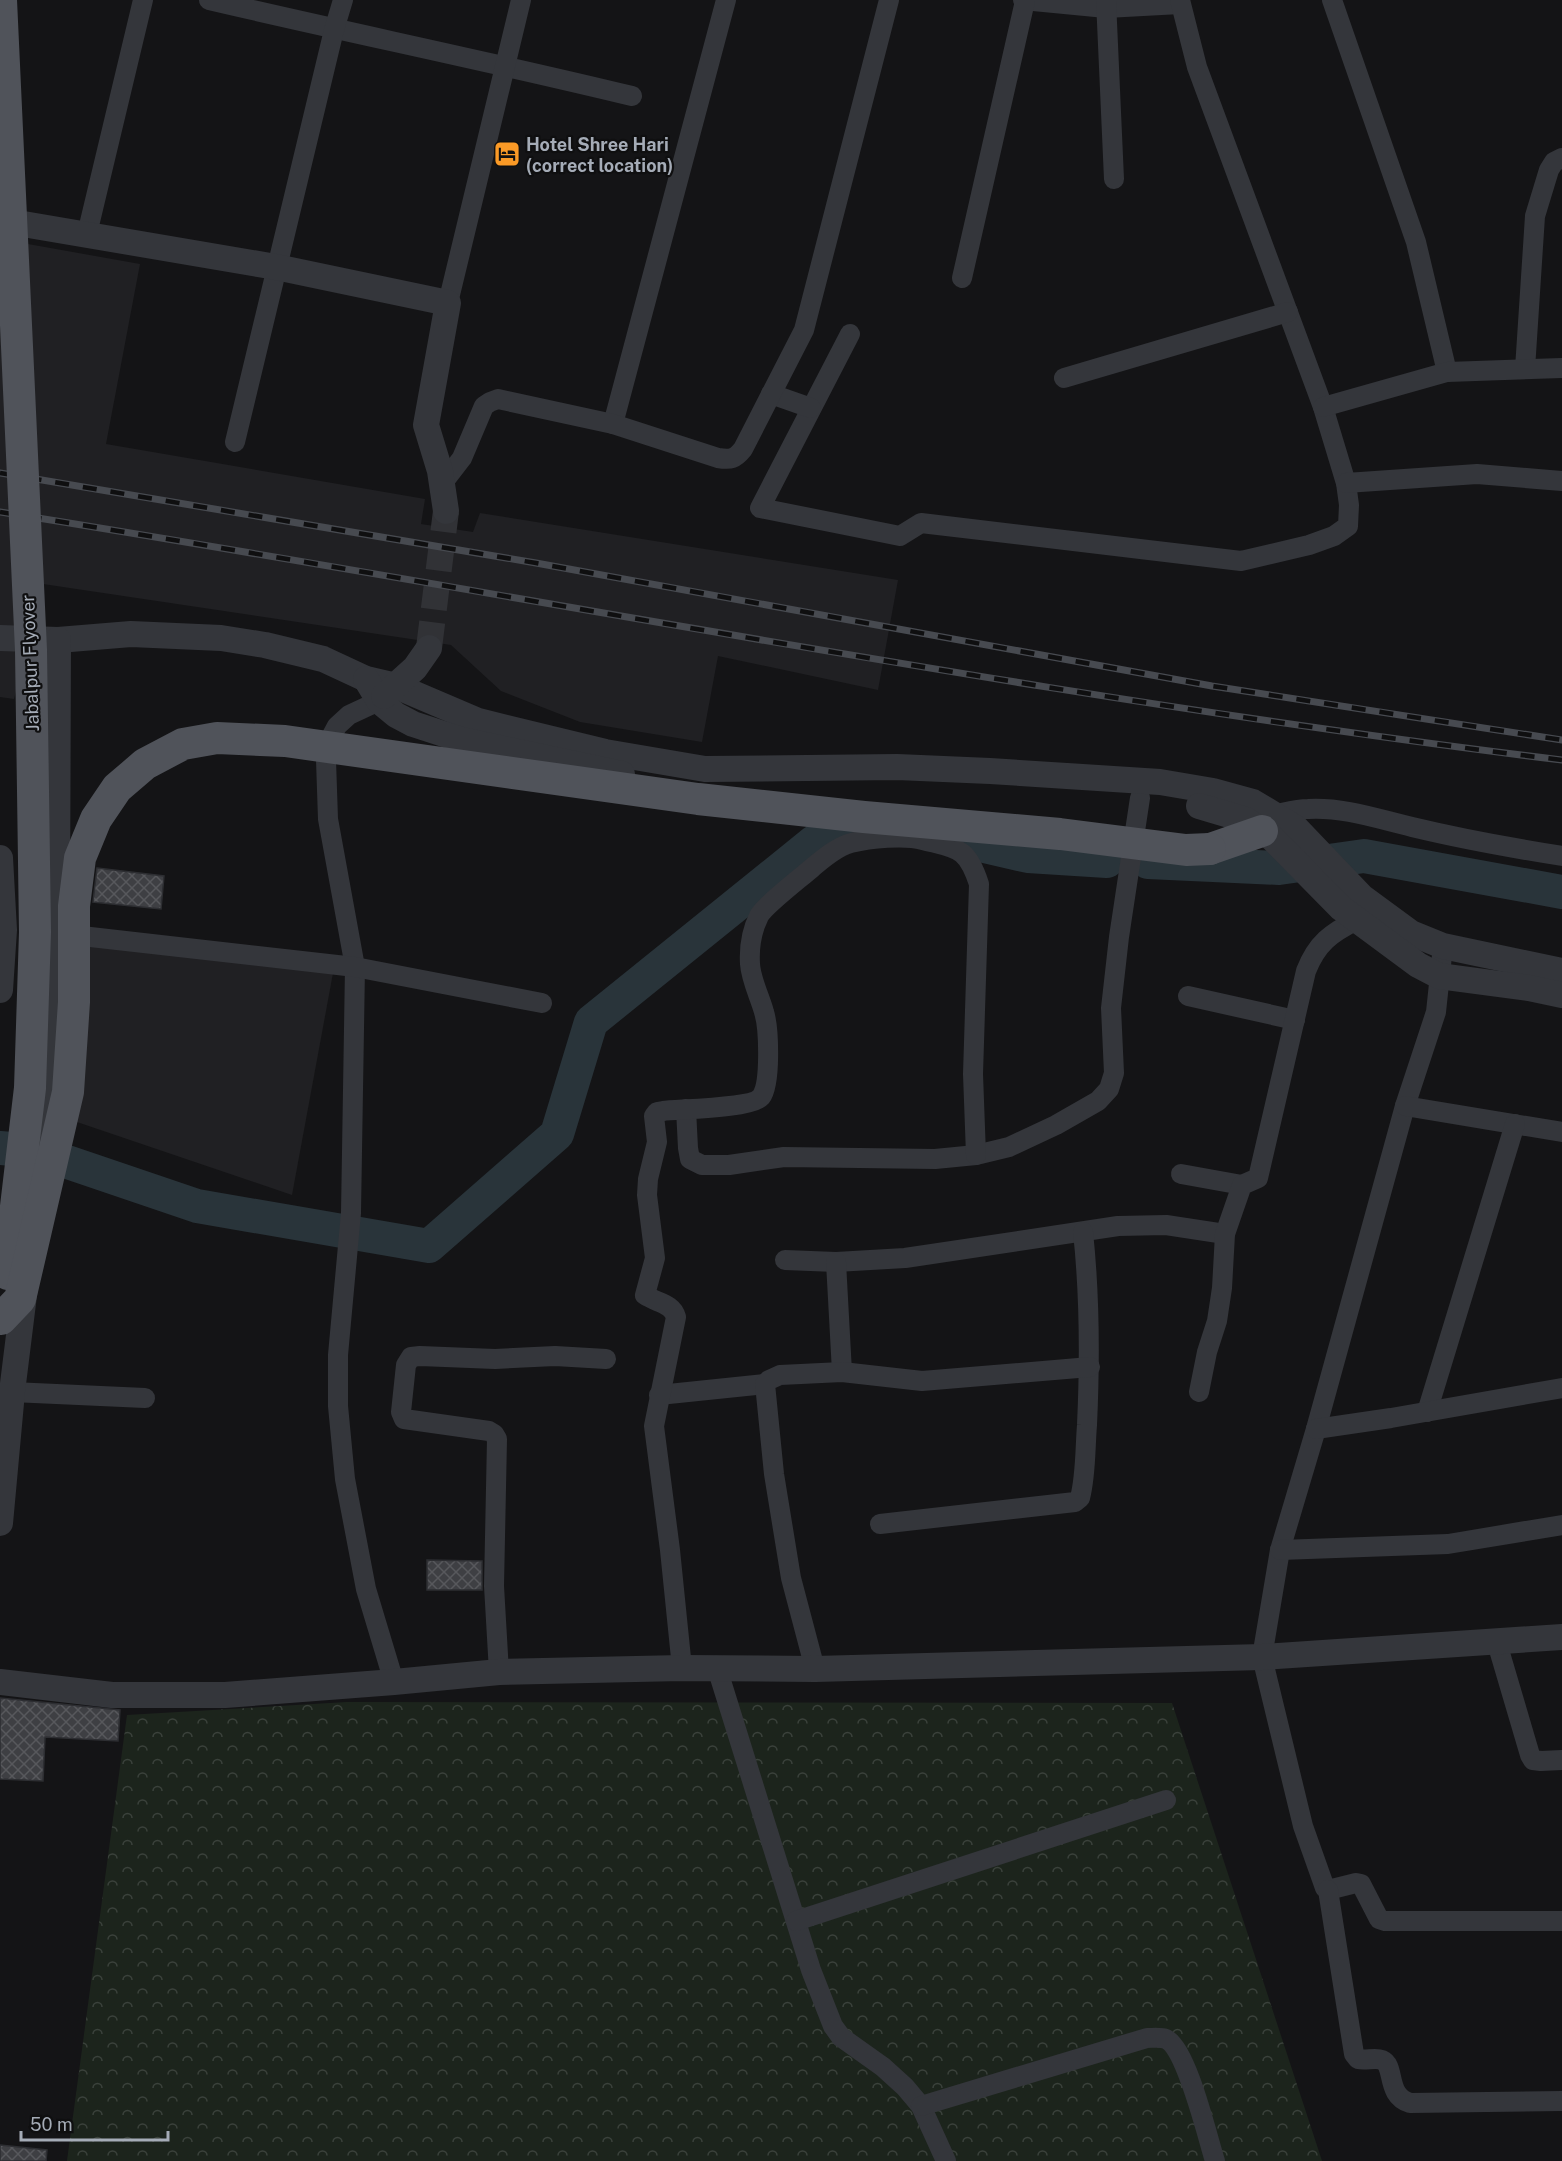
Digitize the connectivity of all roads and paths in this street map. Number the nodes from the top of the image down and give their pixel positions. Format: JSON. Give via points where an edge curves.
{"nodes":[{"id":1,"x":1,"y":0,"type":"edge"},
{"id":2,"x":143,"y":0,"type":"edge"},
{"id":3,"x":209,"y":0,"type":"edge"},
{"id":4,"x":343,"y":0,"type":"edge"},
{"id":5,"x":521,"y":0,"type":"edge"},
{"id":6,"x":726,"y":0,"type":"edge"},
{"id":7,"x":890,"y":0,"type":"edge"},
{"id":8,"x":1024,"y":0,"type":"edge"},
{"id":9,"x":1333,"y":1,"type":"edge"},
{"id":10,"x":1180,"y":2,"type":"edge"},
{"id":11,"x":1106,"y":4,"type":"edge"},
{"id":12,"x":334,"y":30,"type":"junction"},
{"id":13,"x":505,"y":65,"type":"junction"},
{"id":14,"x":632,"y":96,"type":"dead end"},
{"id":15,"x":1562,"y":158,"type":"edge"},
{"id":16,"x":1114,"y":179,"type":"dead end"},
{"id":17,"x":0,"y":220,"type":"edge"},
{"id":18,"x":87,"y":234,"type":"junction"},
{"id":19,"x":276,"y":267,"type":"junction"},
{"id":20,"x":962,"y":278,"type":"dead end"},
{"id":21,"x":448,"y":303,"type":"junction"},
{"id":22,"x":1288,"y":312,"type":"junction"},
{"id":23,"x":850,"y":334,"type":"dead end"},
{"id":24,"x":1562,"y":368,"type":"edge"},
{"id":25,"x":1525,"y":369,"type":"junction"},
{"id":26,"x":1447,"y":372,"type":"junction"},
{"id":27,"x":1064,"y":378,"type":"dead end"},
{"id":28,"x":771,"y":394,"type":"junction"},
{"id":29,"x":1323,"y":407,"type":"junction"},
{"id":30,"x":811,"y":408,"type":"junction"},
{"id":31,"x":613,"y":424,"type":"junction"},
{"id":32,"x":236,"y":442,"type":"dead end"},
{"id":33,"x":1562,"y":481,"type":"edge"},
{"id":34,"x":1346,"y":483,"type":"junction"},
{"id":35,"x":442,"y":484,"type":"junction"},
{"id":36,"x":446,"y":511,"type":"tunnel mouth"},
{"id":37,"x":0,"y":638,"type":"edge"},
{"id":38,"x":58,"y":640,"type":"junction"},
{"id":39,"x":429,"y":648,"type":"tunnel mouth"},
{"id":40,"x":380,"y":688,"type":"junction"},
{"id":41,"x":1140,"y":798,"type":"junction"},
{"id":42,"x":1270,"y":827,"type":"junction"},
{"id":43,"x":1562,"y":856,"type":"edge"},
{"id":44,"x":0,"y":858,"type":"edge"},
{"id":45,"x":1353,"y":909,"type":"junction"},
{"id":46,"x":2,"y":930,"type":"edge"},
{"id":47,"x":56,"y":933,"type":"junction"},
{"id":48,"x":1443,"y":946,"type":"junction"},
{"id":49,"x":355,"y":967,"type":"junction"},
{"id":50,"x":1562,"y":971,"type":"edge"},
{"id":51,"x":1439,"y":976,"type":"junction"},
{"id":52,"x":0,"y":990,"type":"edge"},
{"id":53,"x":1562,"y":995,"type":"edge"},
{"id":54,"x":1188,"y":996,"type":"dead end"},
{"id":55,"x":542,"y":1003,"type":"dead end"},
{"id":56,"x":1295,"y":1020,"type":"junction"},
{"id":57,"x":1405,"y":1106,"type":"junction"},
{"id":58,"x":686,"y":1109,"type":"junction"},
{"id":59,"x":1515,"y":1124,"type":"junction"},
{"id":60,"x":1562,"y":1132,"type":"edge"},
{"id":61,"x":976,"y":1155,"type":"junction"},
{"id":62,"x":1181,"y":1174,"type":"dead end"},
{"id":63,"x":1242,"y":1185,"type":"junction"},
{"id":64,"x":1083,"y":1232,"type":"junction"},
{"id":65,"x":1226,"y":1234,"type":"junction"},
{"id":66,"x":785,"y":1260,"type":"dead end"},
{"id":67,"x":836,"y":1262,"type":"junction"},
{"id":68,"x":1,"y":1319,"type":"edge"},
{"id":69,"x":0,"y":1325,"type":"edge"},
{"id":70,"x":606,"y":1359,"type":"dead end"},
{"id":71,"x":1090,"y":1367,"type":"junction"},
{"id":72,"x":842,"y":1372,"type":"junction"},
{"id":73,"x":765,"y":1384,"type":"junction"},
{"id":74,"x":1562,"y":1388,"type":"edge"},
{"id":75,"x":12,"y":1392,"type":"junction"},
{"id":76,"x":1199,"y":1392,"type":"dead end"},
{"id":77,"x":659,"y":1395,"type":"junction"},
{"id":78,"x":145,"y":1398,"type":"dead end"},
{"id":79,"x":1427,"y":1412,"type":"junction"},
{"id":80,"x":1316,"y":1429,"type":"junction"},
{"id":81,"x":0,"y":1522,"type":"edge"},
{"id":82,"x":880,"y":1524,"type":"dead end"},
{"id":83,"x":1562,"y":1525,"type":"edge"},
{"id":84,"x":1280,"y":1550,"type":"junction"},
{"id":85,"x":1562,"y":1637,"type":"edge"},
{"id":86,"x":1497,"y":1642,"type":"junction"},
{"id":87,"x":1262,"y":1658,"type":"junction"},
{"id":88,"x":682,"y":1668,"type":"junction"},
{"id":89,"x":717,"y":1668,"type":"junction"},
{"id":90,"x":815,"y":1669,"type":"junction"},
{"id":91,"x":499,"y":1672,"type":"junction"},
{"id":92,"x":0,"y":1682,"type":"edge"},
{"id":93,"x":394,"y":1682,"type":"junction"},
{"id":94,"x":1562,"y":1760,"type":"edge"},
{"id":95,"x":1166,"y":1800,"type":"dead end"},
{"id":96,"x":1328,"y":1890,"type":"junction"},
{"id":97,"x":1562,"y":1921,"type":"edge"},
{"id":98,"x":796,"y":1922,"type":"junction"},
{"id":99,"x":1562,"y":2101,"type":"edge"},
{"id":100,"x":921,"y":2106,"type":"junction"},
{"id":101,"x":946,"y":2161,"type":"edge"},
{"id":102,"x":1215,"y":2161,"type":"edge"}],
"edges":[{"from":1,"to":68,"type":"main road","name":"Jabalpur Flyover","bridge":true,"via":[[31,650],[35,932],[30,1088]]},
{"from":2,"to":18,"type":"street"},
{"from":3,"to":12,"type":"street"},
{"from":4,"to":12,"type":"street"},
{"from":5,"to":13,"type":"street"},
{"from":6,"to":31,"type":"street"},
{"from":7,"to":28,"type":"street","via":[[804,330]]},
{"from":8,"to":11,"type":"street"},
{"from":8,"to":20,"type":"street"},
{"from":9,"to":26,"type":"street","via":[[1416,242]]},
{"from":10,"to":11,"type":"street"},
{"from":10,"to":22,"type":"street","via":[[1197,67]]},
{"from":11,"to":16,"type":"street"},
{"from":12,"to":13,"type":"street"},
{"from":12,"to":19,"type":"street"},
{"from":13,"to":14,"type":"street"},
{"from":13,"to":21,"type":"street"},
{"from":15,"to":25,"type":"street","via":[[1549,170],[1536,216]]},
{"from":17,"to":18,"type":"street"},
{"from":18,"to":19,"type":"street"},
{"from":19,"to":21,"type":"street"},
{"from":19,"to":32,"type":"street"},
{"from":21,"to":35,"type":"street","via":[[426,425]]},
{"from":22,"to":27,"type":"street"},
{"from":22,"to":29,"type":"street"},
{"from":23,"to":30,"type":"street"},
{"from":24,"to":25,"type":"street"},
{"from":25,"to":26,"type":"street"},
{"from":26,"to":29,"type":"street"},
{"from":28,"to":30,"type":"street"},
{"from":28,"to":31,"type":"street","via":[[743,449],[730,460]]},
{"from":29,"to":34,"type":"street"},
{"from":30,"to":34,"type":"street","via":[[760,508],[900,536],[921,523],[1241,561],[1309,545],[1348,526]]},
{"from":31,"to":35,"type":"street","via":[[498,399],[480,414],[462,458]]},
{"from":33,"to":34,"type":"street","via":[[1477,474]]},
{"from":35,"to":36,"type":"street"},
{"from":37,"to":38,"type":"street"},
{"from":38,"to":40,"type":"street","via":[[131,634],[221,638],[323,659]]},
{"from":38,"to":47,"type":"street"},
{"from":39,"to":40,"type":"street","via":[[415,668]]},
{"from":40,"to":41,"type":"street","via":[[396,715],[413,724],[462,740],[661,782],[705,788],[853,783],[1022,788]]},
{"from":40,"to":42,"type":"street","via":[[478,721],[605,752],[705,769],[897,767],[1160,782],[1253,802]]},
{"from":40,"to":49,"type":"street","via":[[337,726],[326,760],[328,819]]},
{"from":41,"to":42,"type":"street","via":[[1185,802]]},
{"from":41,"to":61,"type":"street","via":[[1112,998],[1114,1073],[1109,1089],[1098,1101],[1056,1125],[1009,1147]]},
{"from":42,"to":43,"type":"street","via":[[1307,809],[1332,809]]},
{"from":42,"to":45,"type":"street"},
{"from":42,"to":68,"type":"main road","bridge":true,"via":[[1210,849],[1186,850],[698,799],[285,741],[217,738],[183,744],[145,764],[117,788],[96,819],[80,858],[74,906],[74,1002],[68,1092],[20,1299]]},
{"from":44,"to":46,"type":"street"},
{"from":45,"to":48,"type":"street"},
{"from":45,"to":51,"type":"street","via":[[1418,965]]},
{"from":45,"to":56,"type":"street","via":[[1312,956]]},
{"from":46,"to":47,"type":"street"},
{"from":46,"to":52,"type":"street"},
{"from":47,"to":49,"type":"street"},
{"from":47,"to":75,"type":"street","via":[[43,1140]]},
{"from":48,"to":50,"type":"street"},
{"from":48,"to":51,"type":"street"},
{"from":49,"to":55,"type":"street"},
{"from":49,"to":93,"type":"street","via":[[351,1213],[338,1355],[338,1406],[345,1479],[366,1589]]},
{"from":51,"to":53,"type":"street"},
{"from":51,"to":57,"type":"street","via":[[1436,1011]]},
{"from":54,"to":56,"type":"street"},
{"from":56,"to":63,"type":"street","via":[[1258,1178]]},
{"from":57,"to":59,"type":"street"},
{"from":57,"to":80,"type":"street"},
{"from":58,"to":61,"type":"street","via":[[690,1159],[702,1165],[784,1157],[935,1159]]},
{"from":58,"to":61,"type":"street","via":[[756,1101],[765,1088],[769,1071],[765,1015],[750,967],[750,938],[760,914],[828,855],[850,843],[915,838],[960,849],[974,867],[979,884],[973,1074]]},
{"from":58,"to":77,"type":"street","via":[[663,1110],[654,1116],[657,1142],[648,1179],[655,1258],[645,1295],[669,1306],[676,1317]]},
{"from":59,"to":60,"type":"street"},
{"from":59,"to":79,"type":"street"},
{"from":62,"to":63,"type":"street"},
{"from":63,"to":65,"type":"street"},
{"from":64,"to":65,"type":"street","via":[[1118,1226],[1166,1225]]},
{"from":64,"to":67,"type":"street","via":[[905,1258]]},
{"from":64,"to":71,"type":"street"},
{"from":65,"to":76,"type":"street","via":[[1217,1321]]},
{"from":66,"to":67,"type":"street"},
{"from":67,"to":72,"type":"street"},
{"from":68,"to":69,"type":"main road","name":"Jabalpur Flyover","bridge":true},
{"from":70,"to":91,"type":"street","via":[[420,1356],[411,1357],[406,1365],[401,1412],[404,1419],[489,1431],[497,1439],[494,1586]]},
{"from":71,"to":72,"type":"street","via":[[922,1380]]},
{"from":71,"to":82,"type":"street","via":[[1082,1492],[1075,1502]]},
{"from":72,"to":73,"type":"street","via":[[780,1375]]},
{"from":73,"to":77,"type":"street"},
{"from":73,"to":90,"type":"street","via":[[774,1474],[791,1578]]},
{"from":74,"to":79,"type":"street"},
{"from":75,"to":78,"type":"street"},
{"from":75,"to":81,"type":"street"},
{"from":77,"to":88,"type":"street","via":[[654,1426]]},
{"from":79,"to":80,"type":"street"},
{"from":80,"to":84,"type":"street"},
{"from":83,"to":84,"type":"street","via":[[1448,1544]]},
{"from":84,"to":87,"type":"street"},
{"from":85,"to":86,"type":"street"},
{"from":86,"to":87,"type":"street"},
{"from":86,"to":94,"type":"street","via":[[1530,1755],[1533,1760]]},
{"from":87,"to":90,"type":"street"},
{"from":87,"to":96,"type":"street","via":[[1303,1826]]},
{"from":88,"to":89,"type":"street"},
{"from":88,"to":91,"type":"street"},
{"from":89,"to":90,"type":"street"},
{"from":89,"to":98,"type":"street"},
{"from":91,"to":93,"type":"street"},
{"from":92,"to":93,"type":"street","via":[[112,1695],[225,1695]]},
{"from":95,"to":98,"type":"street"},
{"from":96,"to":97,"type":"street","via":[[1361,1884],[1379,1919],[1385,1921]]},
{"from":96,"to":99,"type":"street","via":[[1353,2054],[1362,2061],[1387,2063],[1396,2094],[1402,2101]]},
{"from":98,"to":100,"type":"street","via":[[833,2026],[841,2037],[905,2087]]},
{"from":100,"to":101,"type":"street"},
{"from":100,"to":102,"type":"street","via":[[1147,2038],[1165,2038],[1176,2047],[1187,2069]]}]}
